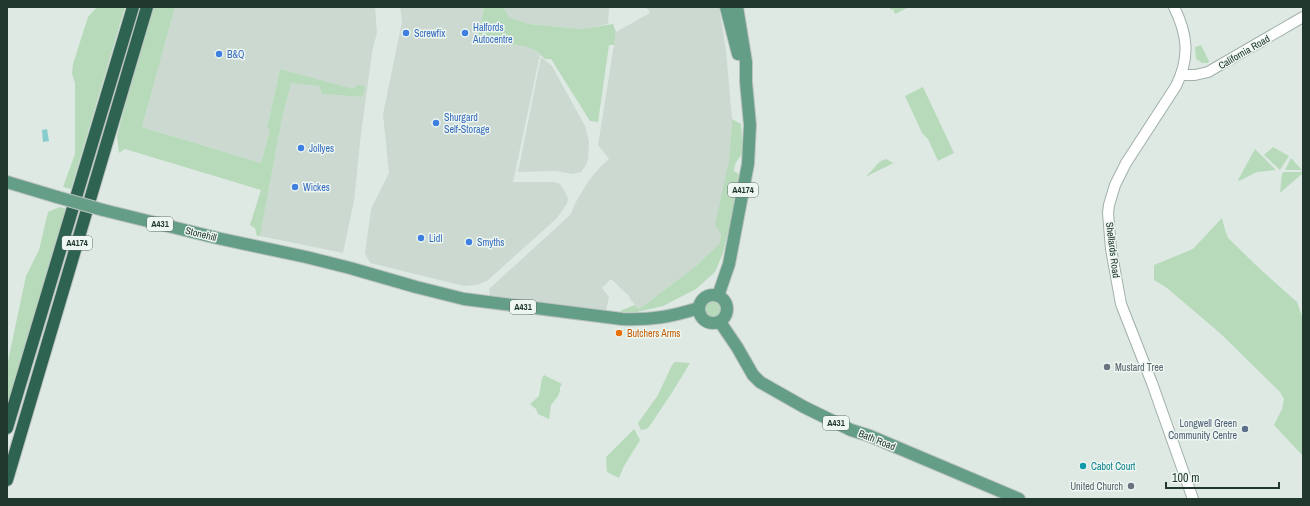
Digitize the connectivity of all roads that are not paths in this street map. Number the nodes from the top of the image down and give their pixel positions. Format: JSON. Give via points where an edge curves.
{"nodes":[{"id":1,"x":133,"y":7,"type":"edge"},
{"id":2,"x":146,"y":7,"type":"edge"},
{"id":3,"x":726,"y":7,"type":"edge"},
{"id":4,"x":729,"y":7,"type":"edge"},
{"id":5,"x":737,"y":7,"type":"edge"},
{"id":6,"x":1175,"y":9,"type":"edge"},
{"id":7,"x":1303,"y":18,"type":"edge"},
{"id":8,"x":731,"y":31,"type":"junction"},
{"id":9,"x":1182,"y":75,"type":"junction"},
{"id":10,"x":746,"y":82,"type":"junction"},
{"id":11,"x":7,"y":182,"type":"edge"},
{"id":12,"x":718,"y":296,"type":"junction"},
{"id":13,"x":699,"y":308,"type":"junction"},
{"id":14,"x":720,"y":322,"type":"junction"},
{"id":15,"x":7,"y":428,"type":"edge"},
{"id":16,"x":7,"y":480,"type":"edge"},
{"id":17,"x":1019,"y":499,"type":"edge"},
{"id":18,"x":1193,"y":499,"type":"edge"}],
"edges":[{"from":1,"to":15,"type":"highway","number":"A4174"},
{"from":2,"to":16,"type":"highway","number":"A4174"},
{"from":3,"to":8,"type":"main road","number":"A4174"},
{"from":4,"to":8,"type":"main road","number":"A4174"},
{"from":5,"to":10,"type":"main road","number":"A4174","via":[[746,62]]},
{"from":6,"to":9,"type":"street","name":"Shellards Road","via":[[1185,37],[1186,51]]},
{"from":7,"to":9,"type":"street","name":"California Road","via":[[1208,72]]},
{"from":8,"to":10,"type":"main road","number":"A4174"},
{"from":9,"to":18,"type":"street","name":"Shellards Road","via":[[1126,163],[1115,185],[1108,212],[1111,249],[1121,304]]},
{"from":10,"to":12,"type":"main road","number":"A4174","via":[[750,125],[748,164],[730,258]]},
{"from":11,"to":13,"type":"main road","name":"Stonehill","number":"A431","bridge":true,"via":[[103,210],[209,237],[306,257],[464,299],[645,320],[668,317]]},
{"from":12,"to":13,"type":"main road","number":"A431","via":[[707,296]]},
{"from":12,"to":14,"type":"main road","via":[[728,307],[725,318]]},
{"from":13,"to":14,"type":"main road","via":[[699,314],[706,322]]},
{"from":14,"to":17,"type":"main road","name":"Bath Road","number":"A431","via":[[753,375],[780,395],[846,428]]}]}
